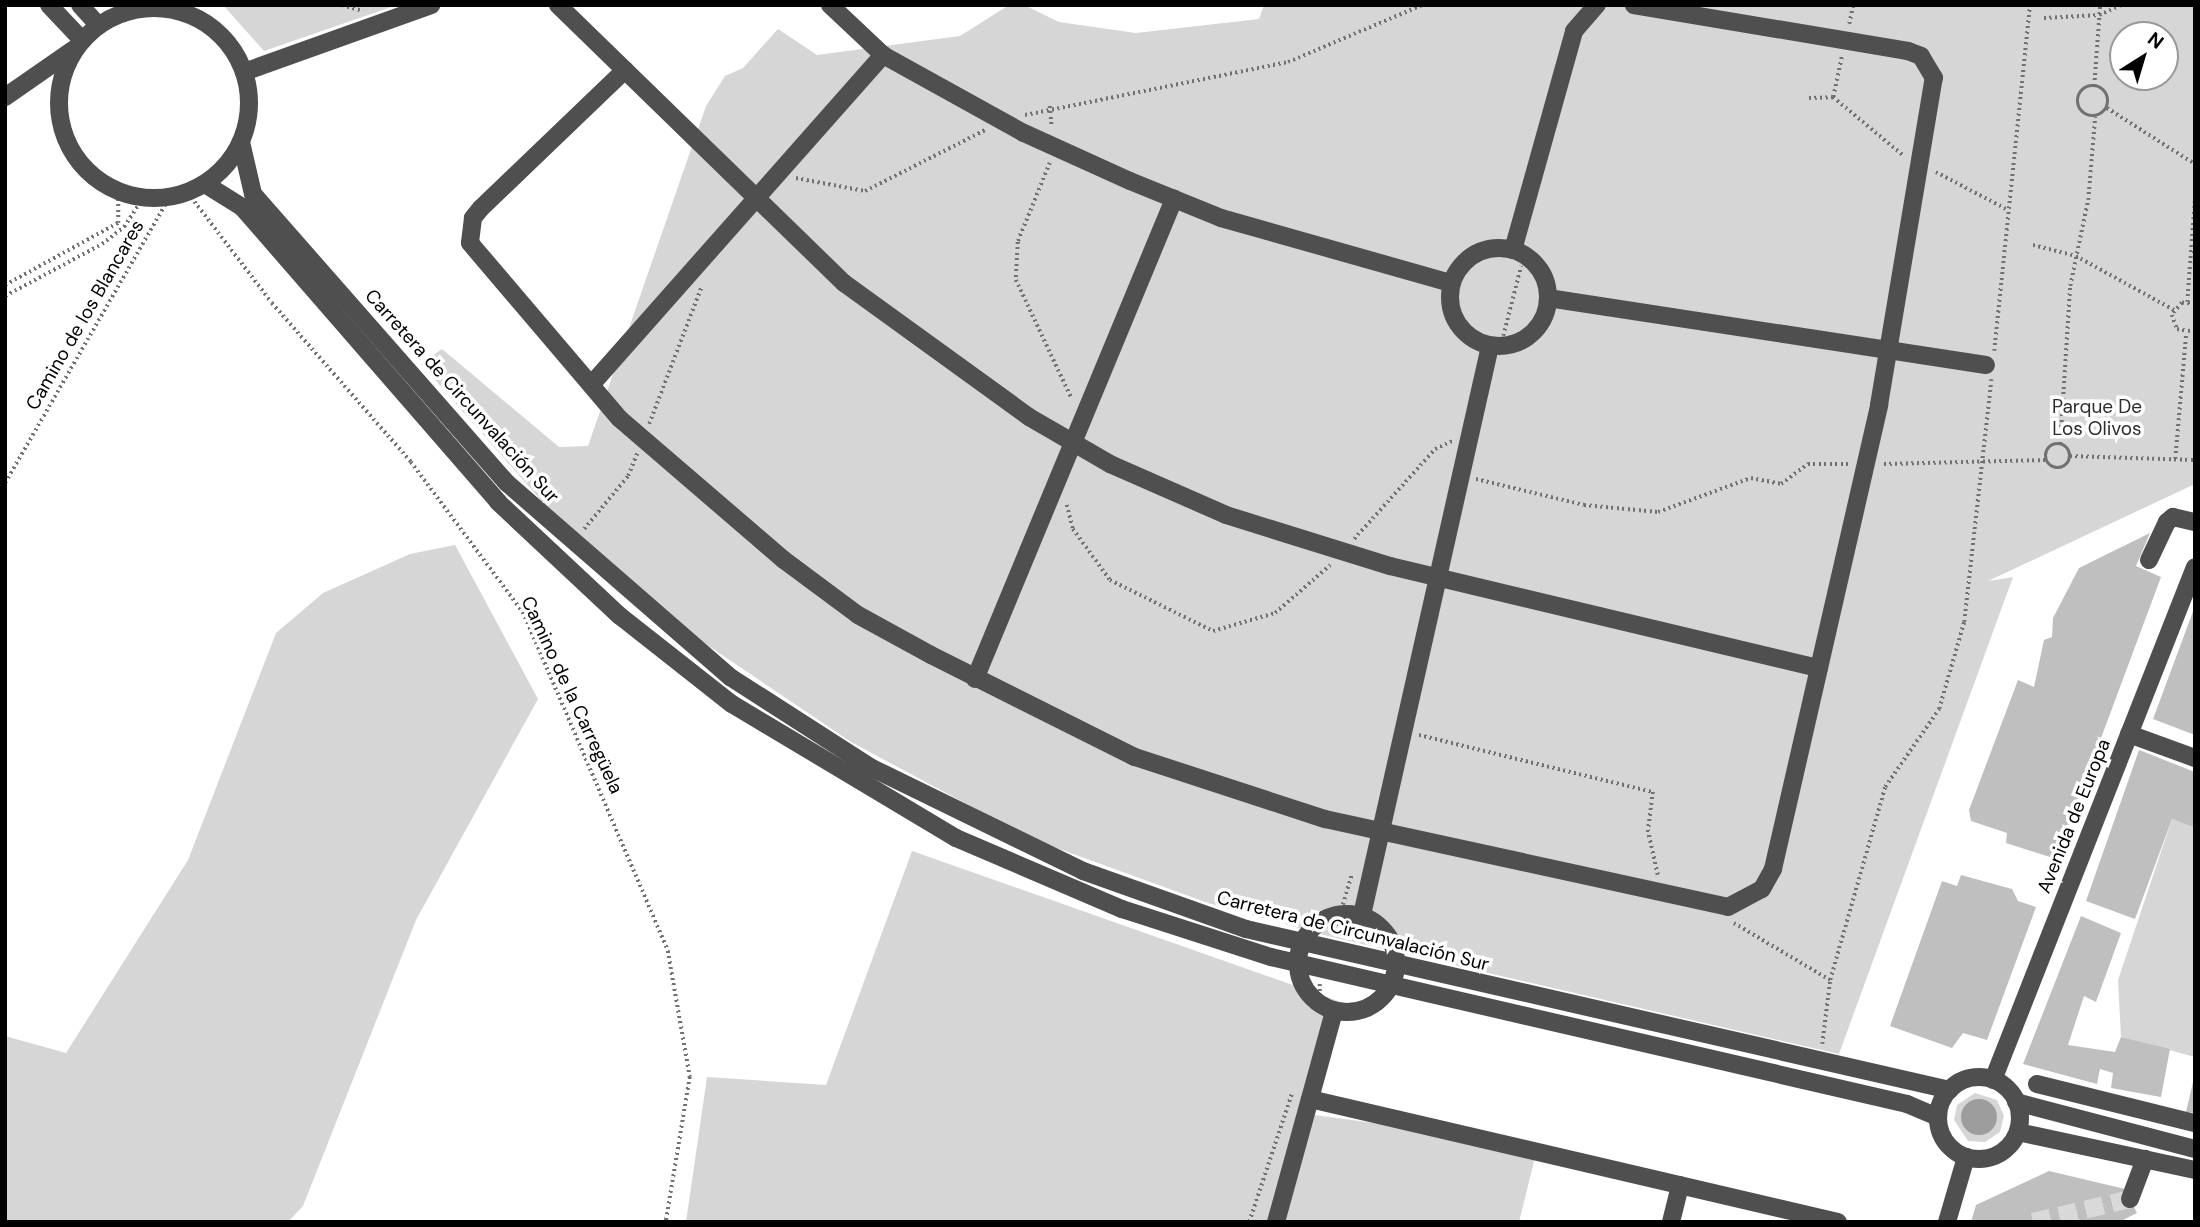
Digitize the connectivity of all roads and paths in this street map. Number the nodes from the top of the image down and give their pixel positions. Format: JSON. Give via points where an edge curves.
{"nodes":[{"id":1,"x":49,"y":5,"type":"edge"},
{"id":2,"x":80,"y":5,"type":"edge"},
{"id":3,"x":431,"y":5,"type":"edge"},
{"id":4,"x":558,"y":5,"type":"edge"},
{"id":5,"x":831,"y":5,"type":"edge"},
{"id":6,"x":1422,"y":5,"type":"edge"},
{"id":7,"x":1597,"y":5,"type":"edge"},
{"id":8,"x":1634,"y":5,"type":"edge"},
{"id":9,"x":1853,"y":5,"type":"edge"},
{"id":10,"x":2030,"y":5,"type":"edge"},
{"id":11,"x":2100,"y":5,"type":"edge"},
{"id":12,"x":2120,"y":5,"type":"edge"},
{"id":13,"x":2099,"y":15,"type":"junction"},
{"id":14,"x":2044,"y":18,"type":"dead end"},
{"id":15,"x":98,"y":25,"type":"junction"},
{"id":16,"x":1847,"y":31,"type":"dead end"},
{"id":17,"x":78,"y":44,"type":"junction"},
{"id":18,"x":1844,"y":44,"type":"dead end"},
{"id":19,"x":883,"y":55,"type":"junction"},
{"id":20,"x":625,"y":71,"type":"junction"},
{"id":21,"x":244,"y":72,"type":"junction"},
{"id":22,"x":2094,"y":86,"type":"junction"},
{"id":23,"x":5,"y":97,"type":"edge"},
{"id":24,"x":1809,"y":98,"type":"dead end"},
{"id":25,"x":1050,"y":106,"type":"junction"},
{"id":26,"x":2107,"y":108,"type":"junction"},
{"id":27,"x":2095,"y":117,"type":"junction"},
{"id":28,"x":1011,"y":120,"type":"dead end"},
{"id":29,"x":998,"y":125,"type":"dead end"},
{"id":30,"x":241,"y":142,"type":"junction"},
{"id":31,"x":1053,"y":142,"type":"dead end"},
{"id":32,"x":1054,"y":154,"type":"dead end"},
{"id":33,"x":2195,"y":164,"type":"edge"},
{"id":34,"x":783,"y":176,"type":"dead end"},
{"id":35,"x":205,"y":184,"type":"junction"},
{"id":36,"x":118,"y":191,"type":"junction"},
{"id":37,"x":188,"y":193,"type":"junction"},
{"id":38,"x":2195,"y":195,"type":"edge"},
{"id":39,"x":143,"y":198,"type":"junction"},
{"id":40,"x":169,"y":198,"type":"junction"},
{"id":41,"x":1174,"y":199,"type":"junction"},
{"id":42,"x":756,"y":200,"type":"junction"},
{"id":43,"x":2033,"y":246,"type":"dead end"},
{"id":44,"x":1517,"y":256,"type":"junction"},
{"id":45,"x":2077,"y":256,"type":"junction"},
{"id":46,"x":1451,"y":283,"type":"junction"},
{"id":47,"x":5,"y":285,"type":"edge"},
{"id":48,"x":702,"y":285,"type":"dead end"},
{"id":49,"x":5,"y":296,"type":"edge"},
{"id":50,"x":1548,"y":298,"type":"junction"},
{"id":51,"x":2187,"y":302,"type":"junction"},
{"id":52,"x":2195,"y":304,"type":"edge"},
{"id":53,"x":2174,"y":310,"type":"junction"},
{"id":54,"x":2195,"y":332,"type":"edge"},
{"id":55,"x":2186,"y":334,"type":"junction"},
{"id":56,"x":1496,"y":345,"type":"junction"},
{"id":57,"x":1889,"y":351,"type":"junction"},
{"id":58,"x":1990,"y":364,"type":"junction"},
{"id":59,"x":591,"y":385,"type":"junction"},
{"id":60,"x":1075,"y":405,"type":"dead end"},
{"id":61,"x":648,"y":429,"type":"dead end"},
{"id":62,"x":1456,"y":439,"type":"dead end"},
{"id":63,"x":643,"y":440,"type":"dead end"},
{"id":64,"x":1073,"y":443,"type":"junction"},
{"id":65,"x":2060,"y":444,"type":"junction"},
{"id":66,"x":2070,"y":456,"type":"junction"},
{"id":67,"x":2175,"y":459,"type":"junction"},
{"id":68,"x":2046,"y":460,"type":"junction"},
{"id":69,"x":2195,"y":460,"type":"edge"},
{"id":70,"x":1983,"y":463,"type":"junction"},
{"id":71,"x":1862,"y":464,"type":"dead end"},
{"id":72,"x":1875,"y":464,"type":"dead end"},
{"id":73,"x":1467,"y":476,"type":"dead end"},
{"id":74,"x":5,"y":483,"type":"edge"},
{"id":75,"x":1067,"y":496,"type":"dead end"},
{"id":76,"x":2195,"y":523,"type":"edge"},
{"id":77,"x":573,"y":528,"type":"dead end"},
{"id":78,"x":1346,"y":548,"type":"dead end"},
{"id":79,"x":1338,"y":558,"type":"dead end"},
{"id":80,"x":2150,"y":560,"type":"dead end"},
{"id":81,"x":2195,"y":567,"type":"edge"},
{"id":82,"x":1437,"y":576,"type":"junction"},
{"id":83,"x":1819,"y":668,"type":"junction"},
{"id":84,"x":975,"y":679,"type":"junction"},
{"id":85,"x":1407,"y":732,"type":"dead end"},
{"id":86,"x":2129,"y":734,"type":"junction"},
{"id":87,"x":2195,"y":758,"type":"edge"},
{"id":88,"x":1378,"y":831,"type":"junction"},
{"id":89,"x":1659,"y":879,"type":"dead end"},
{"id":90,"x":1362,"y":915,"type":"junction"},
{"id":91,"x":1728,"y":919,"type":"dead end"},
{"id":92,"x":1302,"y":943,"type":"junction"},
{"id":93,"x":1298,"y":963,"type":"junction"},
{"id":94,"x":1397,"y":965,"type":"junction"},
{"id":95,"x":1830,"y":980,"type":"junction"},
{"id":96,"x":1392,"y":985,"type":"junction"},
{"id":97,"x":1334,"y":1011,"type":"junction"},
{"id":98,"x":1821,"y":1050,"type":"dead end"},
{"id":99,"x":1993,"y":1080,"type":"junction"},
{"id":100,"x":2037,"y":1084,"type":"dead end"},
{"id":101,"x":1950,"y":1090,"type":"junction"},
{"id":102,"x":1310,"y":1099,"type":"junction"},
{"id":103,"x":2016,"y":1102,"type":"junction"},
{"id":104,"x":1938,"y":1117,"type":"junction"},
{"id":105,"x":2195,"y":1123,"type":"edge"},
{"id":106,"x":2018,"y":1132,"type":"junction"},
{"id":107,"x":2195,"y":1149,"type":"edge"},
{"id":108,"x":1966,"y":1157,"type":"junction"},
{"id":109,"x":2145,"y":1159,"type":"junction"},
{"id":110,"x":2195,"y":1170,"type":"edge"},
{"id":111,"x":1679,"y":1185,"type":"junction"},
{"id":112,"x":2130,"y":1199,"type":"dead end"},
{"id":113,"x":1949,"y":1221,"type":"edge"},
{"id":114,"x":666,"y":1222,"type":"edge"},
{"id":115,"x":1276,"y":1222,"type":"edge"},
{"id":116,"x":1671,"y":1222,"type":"edge"},
{"id":117,"x":1838,"y":1222,"type":"edge"}],
"edges":[{"from":1,"to":17,"type":"street"},
{"from":2,"to":15,"type":"street"},
{"from":3,"to":21,"type":"street"},
{"from":4,"to":20,"type":"street"},
{"from":5,"to":19,"type":"street"},
{"from":6,"to":25,"type":"path","via":[[1288,62]]},
{"from":7,"to":44,"type":"street","via":[[1574,31]]},
{"from":8,"to":57,"type":"street","via":[[1908,51],[1929,67],[1934,88]]},
{"from":9,"to":16,"type":"path"},
{"from":10,"to":58,"type":"path"},
{"from":11,"to":13,"type":"path"},
{"from":12,"to":13,"type":"path"},
{"from":13,"to":14,"type":"path"},
{"from":13,"to":22,"type":"path"},
{"from":15,"to":17,"type":"street"},
{"from":15,"to":21,"type":"street","via":[[153,7],[182,12],[209,25]]},
{"from":17,"to":23,"type":"street"},
{"from":17,"to":36,"type":"street","via":[[60,89],[67,143],[85,170]]},
{"from":18,"to":24,"type":"path","via":[[1833,97]]},
{"from":19,"to":41,"type":"street","via":[[1024,134]]},
{"from":19,"to":42,"type":"street"},
{"from":20,"to":42,"type":"street"},
{"from":20,"to":59,"type":"street","via":[[481,208],[469,231],[476,257]]},
{"from":21,"to":30,"type":"street","via":[[248,119]]},
{"from":22,"to":26,"type":"path","via":[[2106,93]]},
{"from":22,"to":27,"type":"path","via":[[2078,102]]},
{"from":25,"to":28,"type":"path"},
{"from":25,"to":31,"type":"path"},
{"from":26,"to":27,"type":"path"},
{"from":26,"to":33,"type":"path"},
{"from":27,"to":45,"type":"path"},
{"from":29,"to":34,"type":"path","via":[[947,144],[865,191]]},
{"from":30,"to":35,"type":"street"},
{"from":30,"to":92,"type":"street","name":"Carretera de Circunvalación Sur","via":[[253,194],[508,483],[730,677],[872,768],[973,822],[1154,898]]},
{"from":32,"to":60,"type":"path","via":[[1018,242],[1016,280]]},
{"from":35,"to":37,"type":"street"},
{"from":35,"to":93,"type":"street","name":"Carretera de Circunvalación Sur","via":[[242,207],[498,502],[620,616],[732,704],[957,838],[1122,909]]},
{"from":36,"to":39,"type":"street"},
{"from":36,"to":47,"type":"path","via":[[118,223]]},
{"from":37,"to":40,"type":"street"},
{"from":37,"to":114,"type":"path","name":"Camino de la Carregüela","via":[[272,303],[411,462],[523,612],[668,951],[691,1077]]},
{"from":38,"to":51,"type":"path"},
{"from":39,"to":40,"type":"street"},
{"from":39,"to":49,"type":"path","via":[[109,238]]},
{"from":40,"to":74,"type":"path","name":"Camino de los Blancares"},
{"from":41,"to":46,"type":"street"},
{"from":41,"to":64,"type":"street"},
{"from":42,"to":59,"type":"street"},
{"from":42,"to":64,"type":"street","via":[[844,283]]},
{"from":43,"to":45,"type":"path"},
{"from":44,"to":46,"type":"street","via":[[1481,251],[1467,258]]},
{"from":44,"to":50,"type":"street","via":[[1539,268]]},
{"from":44,"to":56,"type":"path"},
{"from":45,"to":53,"type":"path"},
{"from":45,"to":65,"type":"path"},
{"from":46,"to":56,"type":"street","via":[[1453,317],[1474,341]]},
{"from":48,"to":61,"type":"path"},
{"from":50,"to":56,"type":"street","via":[[1536,331],[1507,347]]},
{"from":50,"to":57,"type":"street"},
{"from":51,"to":52,"type":"path"},
{"from":51,"to":53,"type":"path"},
{"from":53,"to":55,"type":"path","via":[[2174,325]]},
{"from":54,"to":55,"type":"path"},
{"from":55,"to":67,"type":"path"},
{"from":56,"to":82,"type":"street"},
{"from":57,"to":58,"type":"street"},
{"from":57,"to":83,"type":"street"},
{"from":58,"to":70,"type":"path"},
{"from":59,"to":84,"type":"street","via":[[620,419],[784,560],[858,615]]},
{"from":62,"to":78,"type":"path","via":[[1435,449]]},
{"from":63,"to":77,"type":"path","via":[[628,476],[588,529]]},
{"from":64,"to":82,"type":"street","via":[[1226,515]]},
{"from":64,"to":84,"type":"street"},
{"from":65,"to":66,"type":"path"},
{"from":65,"to":68,"type":"path","via":[[2049,448]]},
{"from":66,"to":67,"type":"path"},
{"from":66,"to":68,"type":"path","via":[[2058,468]]},
{"from":67,"to":69,"type":"path"},
{"from":68,"to":70,"type":"path"},
{"from":70,"to":72,"type":"path"},
{"from":70,"to":95,"type":"path","via":[[1964,622],[1940,709],[1885,788]]},
{"from":71,"to":73,"type":"path","via":[[1808,464],[1781,484],[1751,478],[1658,512],[1584,505]]},
{"from":75,"to":79,"type":"path","via":[[1073,529],[1110,580],[1213,631],[1275,612]]},
{"from":76,"to":80,"type":"street","via":[[2173,517]]},
{"from":81,"to":86,"type":"street","name":"Avenida de Europa"},
{"from":82,"to":83,"type":"street"},
{"from":82,"to":88,"type":"street"},
{"from":83,"to":88,"type":"street","via":[[1773,869],[1747,900],[1728,907],[1706,904]]},
{"from":84,"to":88,"type":"street","via":[[1135,757]]},
{"from":85,"to":89,"type":"path","via":[[1653,792],[1648,830]]},
{"from":86,"to":87,"type":"street"},
{"from":86,"to":99,"type":"street","name":"Avenida de Europa"},
{"from":88,"to":90,"type":"street"},
{"from":90,"to":92,"type":"street","via":[[1331,916]]},
{"from":90,"to":94,"type":"street","via":[[1389,935]]},
{"from":91,"to":95,"type":"path"},
{"from":92,"to":93,"type":"street"},
{"from":92,"to":94,"type":"street","name":"Carretera de Circunvalación Sur"},
{"from":93,"to":96,"type":"street","name":"Carretera de Circunvalación Sur"},
{"from":93,"to":97,"type":"street","via":[[1308,993]]},
{"from":94,"to":96,"type":"street"},
{"from":94,"to":101,"type":"street","name":"Carretera de Circunvalación Sur"},
{"from":95,"to":98,"type":"path"},
{"from":96,"to":97,"type":"street","via":[[1368,1009]]},
{"from":96,"to":104,"type":"street","name":"Carretera de Circunvalación Sur","via":[[1907,1104]]},
{"from":97,"to":102,"type":"street"},
{"from":99,"to":101,"type":"street","via":[[1969,1079]]},
{"from":99,"to":103,"type":"street"},
{"from":100,"to":105,"type":"street"},
{"from":101,"to":104,"type":"street"},
{"from":102,"to":111,"type":"street"},
{"from":102,"to":115,"type":"street"},
{"from":103,"to":106,"type":"street"},
{"from":103,"to":107,"type":"street"},
{"from":104,"to":108,"type":"street","via":[[1945,1140]]},
{"from":106,"to":108,"type":"street","via":[[2002,1153]]},
{"from":106,"to":109,"type":"street"},
{"from":108,"to":113,"type":"street"},
{"from":109,"to":110,"type":"street"},
{"from":109,"to":112,"type":"street"},
{"from":111,"to":116,"type":"street"},
{"from":111,"to":117,"type":"street"}]}
